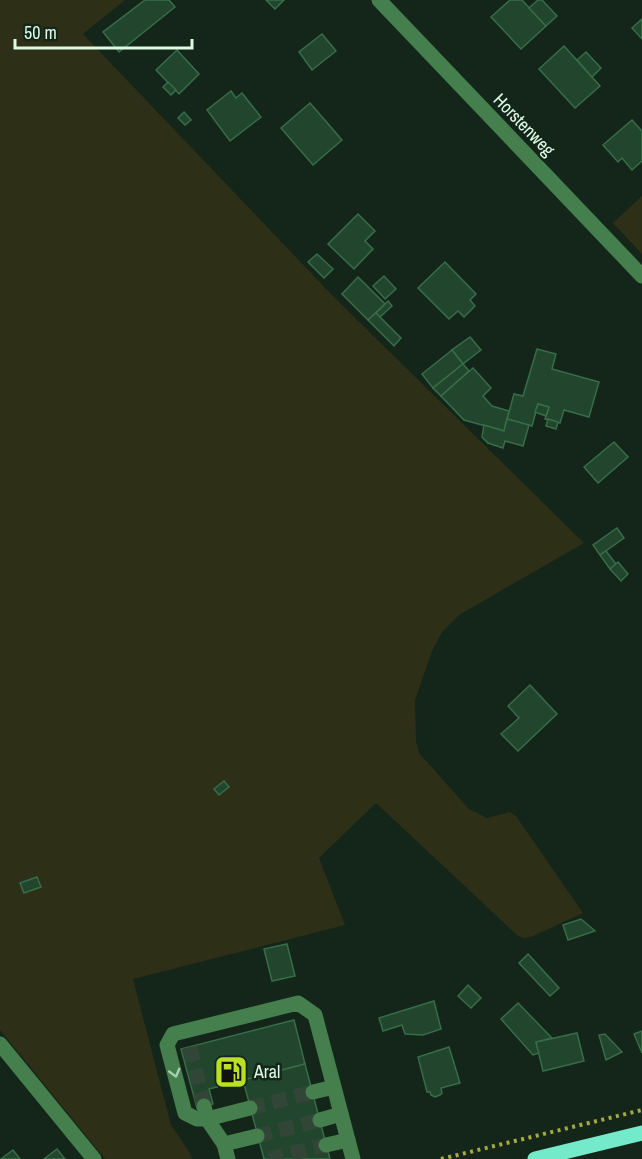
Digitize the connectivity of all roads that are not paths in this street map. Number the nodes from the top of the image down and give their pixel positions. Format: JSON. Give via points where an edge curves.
{"nodes":[{"id":1,"x":379,"y":0,"type":"edge"},
{"id":2,"x":642,"y":276,"type":"edge"},
{"id":3,"x":180,"y":1033,"type":"junction"},
{"id":4,"x":0,"y":1044,"type":"edge"},
{"id":5,"x":190,"y":1047,"type":"tunnel mouth"},
{"id":6,"x":334,"y":1087,"type":"junction"},
{"id":7,"x":313,"y":1092,"type":"tunnel mouth"},
{"id":8,"x":250,"y":1108,"type":"tunnel mouth"},
{"id":9,"x":206,"y":1112,"type":"junction"},
{"id":10,"x":341,"y":1114,"type":"junction"},
{"id":11,"x":320,"y":1120,"type":"tunnel mouth"},
{"id":12,"x":642,"y":1133,"type":"edge"},
{"id":13,"x":257,"y":1136,"type":"tunnel mouth"},
{"id":14,"x":348,"y":1140,"type":"junction"},
{"id":15,"x":326,"y":1145,"type":"tunnel mouth"},
{"id":16,"x":226,"y":1152,"type":"edge"},
{"id":17,"x":94,"y":1159,"type":"edge"},
{"id":18,"x":353,"y":1159,"type":"edge"},
{"id":19,"x":536,"y":1159,"type":"edge"}],
"edges":[{"from":1,"to":2,"type":"street","name":"Horstenweg"},
{"from":3,"to":5,"type":"street"},
{"from":3,"to":6,"type":"street","via":[[298,1003],[315,1015]]},
{"from":3,"to":9,"type":"street","one_way":true,"via":[[167,1045],[185,1113],[197,1119]]},
{"from":4,"to":17,"type":"street"},
{"from":6,"to":7,"type":"street"},
{"from":6,"to":10,"type":"street"},
{"from":8,"to":9,"type":"street"},
{"from":9,"to":16,"type":"street"},
{"from":10,"to":11,"type":"street"},
{"from":10,"to":14,"type":"street"},
{"from":12,"to":19,"type":"main road"},
{"from":13,"to":16,"type":"street"},
{"from":14,"to":15,"type":"street"},
{"from":14,"to":18,"type":"street"}]}
